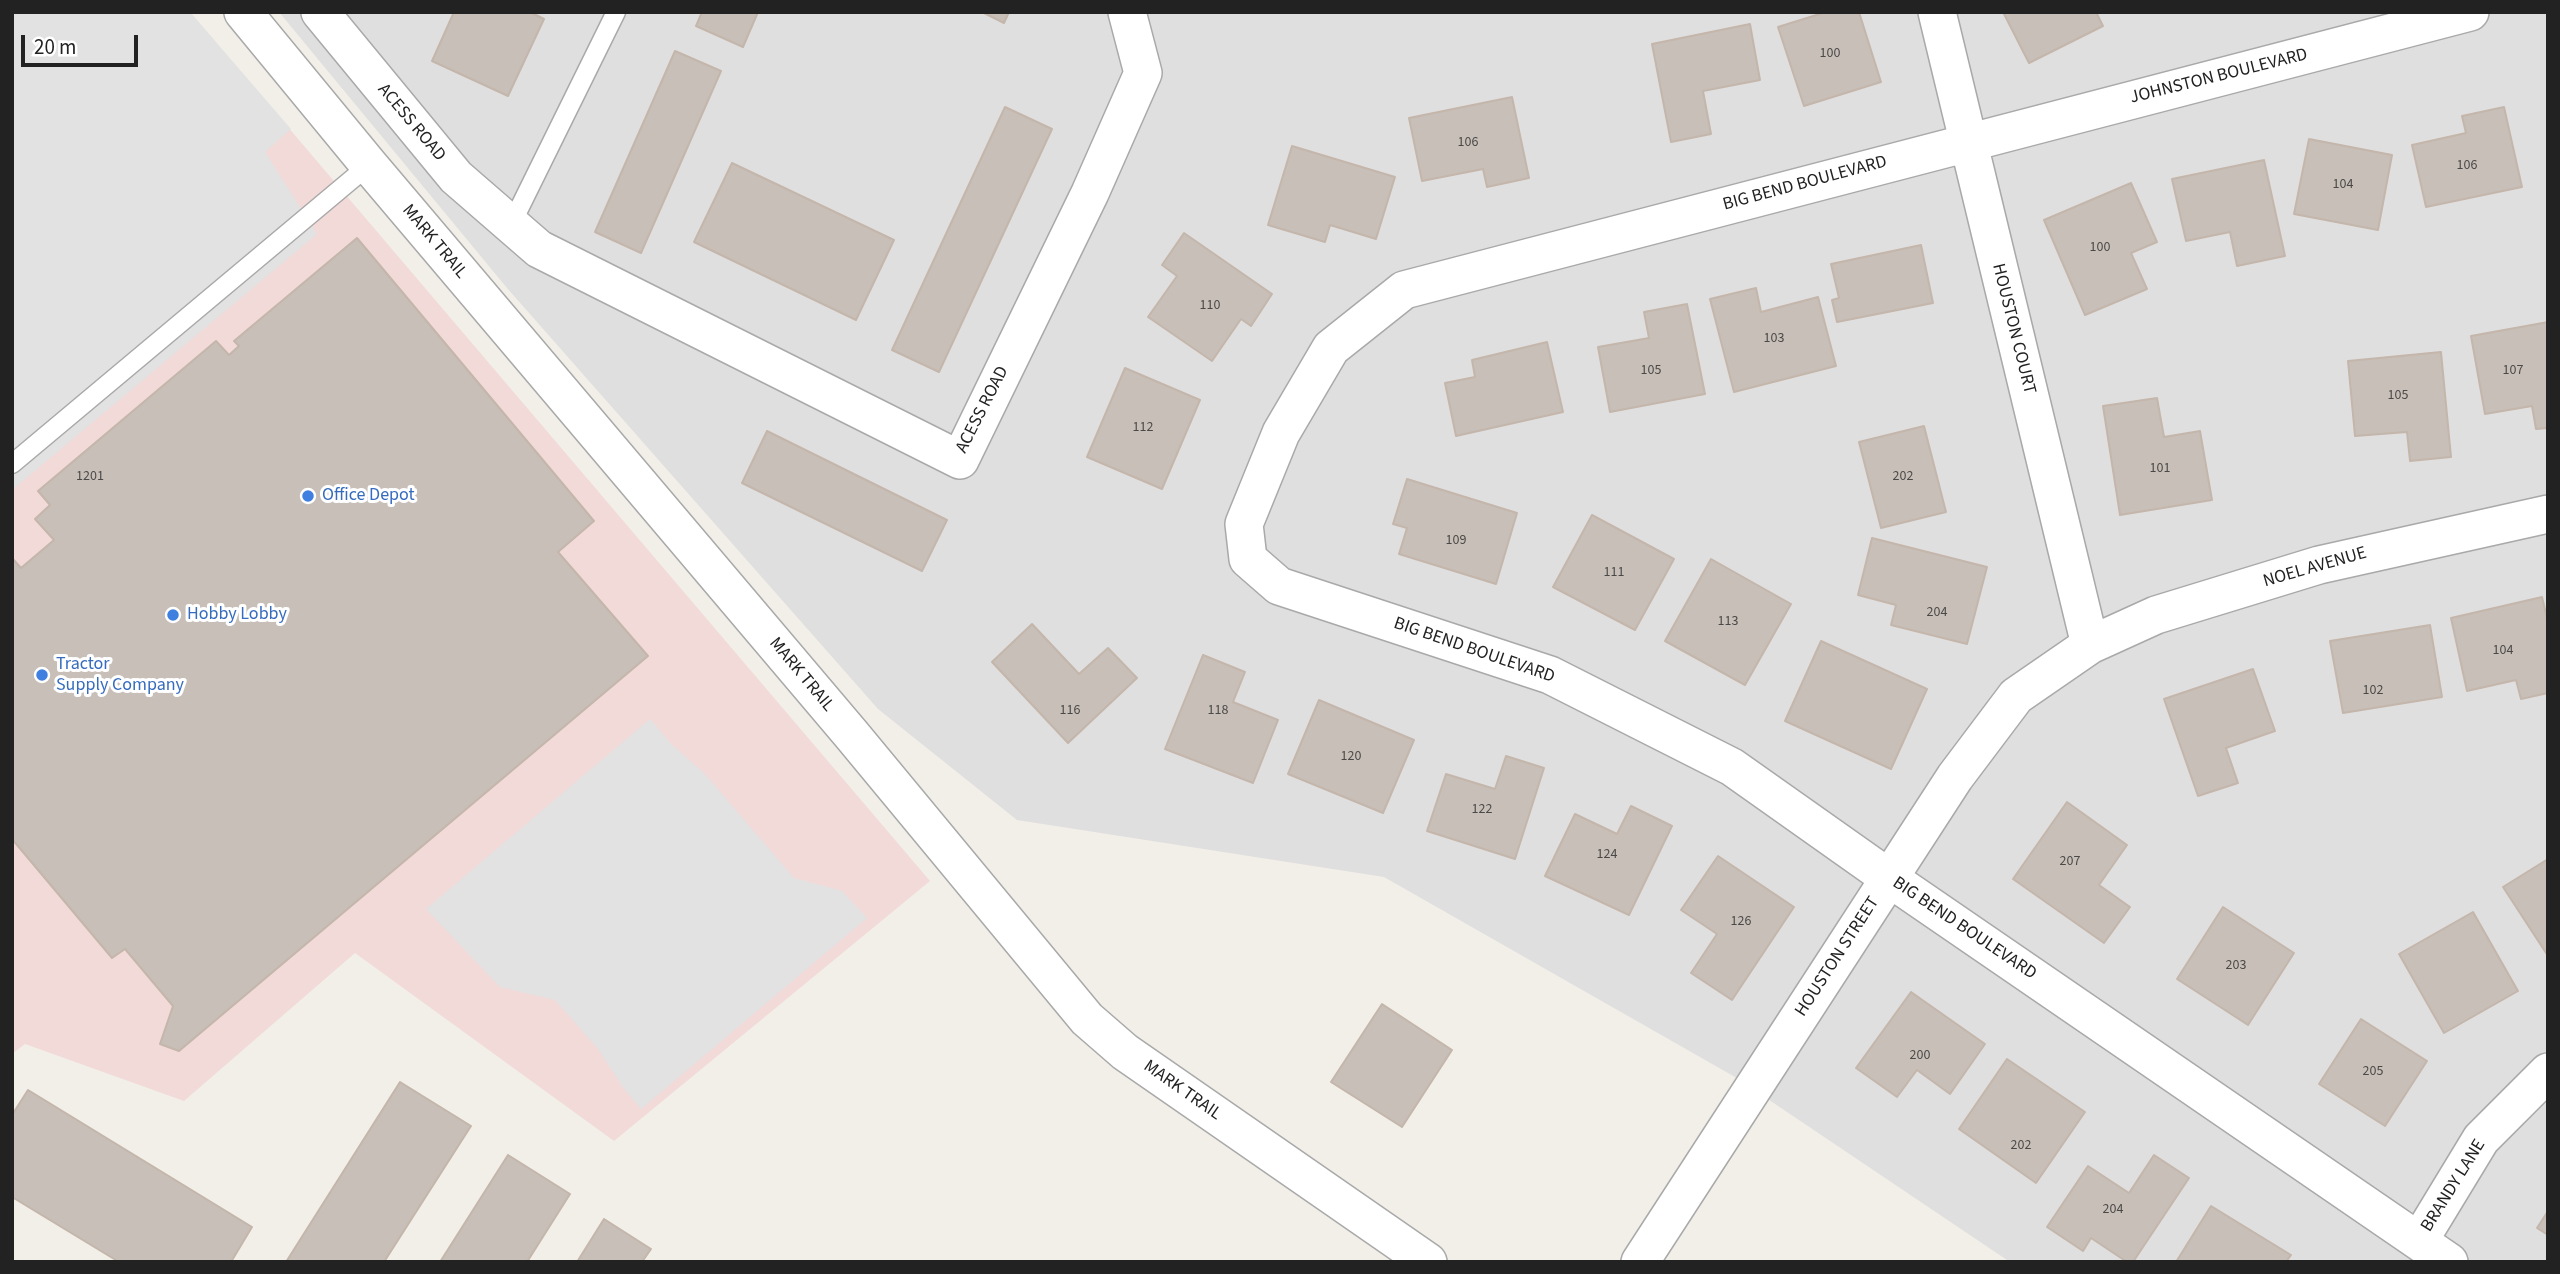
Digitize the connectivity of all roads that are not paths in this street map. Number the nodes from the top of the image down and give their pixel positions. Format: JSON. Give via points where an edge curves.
{"nodes":[{"id":1,"x":243,"y":12,"type":"edge"},
{"id":2,"x":320,"y":12,"type":"edge"},
{"id":3,"x":616,"y":12,"type":"edge"},
{"id":4,"x":1127,"y":12,"type":"edge"},
{"id":5,"x":1937,"y":12,"type":"edge"},
{"id":6,"x":2470,"y":12,"type":"edge"},
{"id":7,"x":1968,"y":142,"type":"junction"},
{"id":8,"x":369,"y":165,"type":"junction"},
{"id":9,"x":511,"y":225,"type":"junction"},
{"id":10,"x":12,"y":464,"type":"edge"},
{"id":11,"x":2548,"y":514,"type":"edge"},
{"id":12,"x":2090,"y":645,"type":"junction"},
{"id":13,"x":1889,"y":878,"type":"junction"},
{"id":14,"x":2548,"y":1072,"type":"edge"},
{"id":15,"x":2419,"y":1241,"type":"junction"},
{"id":16,"x":1428,"y":1262,"type":"edge"},
{"id":17,"x":1640,"y":1262,"type":"edge"},
{"id":18,"x":2449,"y":1262,"type":"edge"}],
"edges":[{"from":1,"to":8,"type":"street","name":"MARK TRAIL"},
{"from":2,"to":9,"type":"street","name":"ACESS ROAD","via":[[456,177]]},
{"from":3,"to":9,"type":"lane"},
{"from":4,"to":9,"type":"street","name":"ACESS ROAD","via":[[1143,73],[960,460],[539,249]]},
{"from":5,"to":7,"type":"street","name":"HOUSTON COURT"},
{"from":6,"to":7,"type":"street","name":"JOHNSTON BOULEVARD"},
{"from":7,"to":12,"type":"street","name":"HOUSTON COURT"},
{"from":7,"to":13,"type":"street","name":"BIG BEND BOULEVARD","via":[[1404,290],[1331,348],[1281,433],[1244,524],[1248,559],[1279,586],[1550,675],[1732,767]]},
{"from":8,"to":10,"type":"lane"},
{"from":8,"to":16,"type":"street","name":"MARK TRAIL","via":[[1087,1019],[1125,1052]]},
{"from":11,"to":12,"type":"street","name":"NOEL AVENUE","via":[[2319,565],[2156,615]]},
{"from":12,"to":13,"type":"street","name":"HOUSTON STREET","via":[[2016,696],[1955,777]]},
{"from":13,"to":15,"type":"street","name":"BIG BEND BOULEVARD"},
{"from":13,"to":17,"type":"street","name":"HOUSTON STREET"},
{"from":14,"to":15,"type":"street","name":"BRANDY LANE","via":[[2482,1139]]},
{"from":15,"to":18,"type":"street","name":"BIG BEND BOULEVARD"}]}
